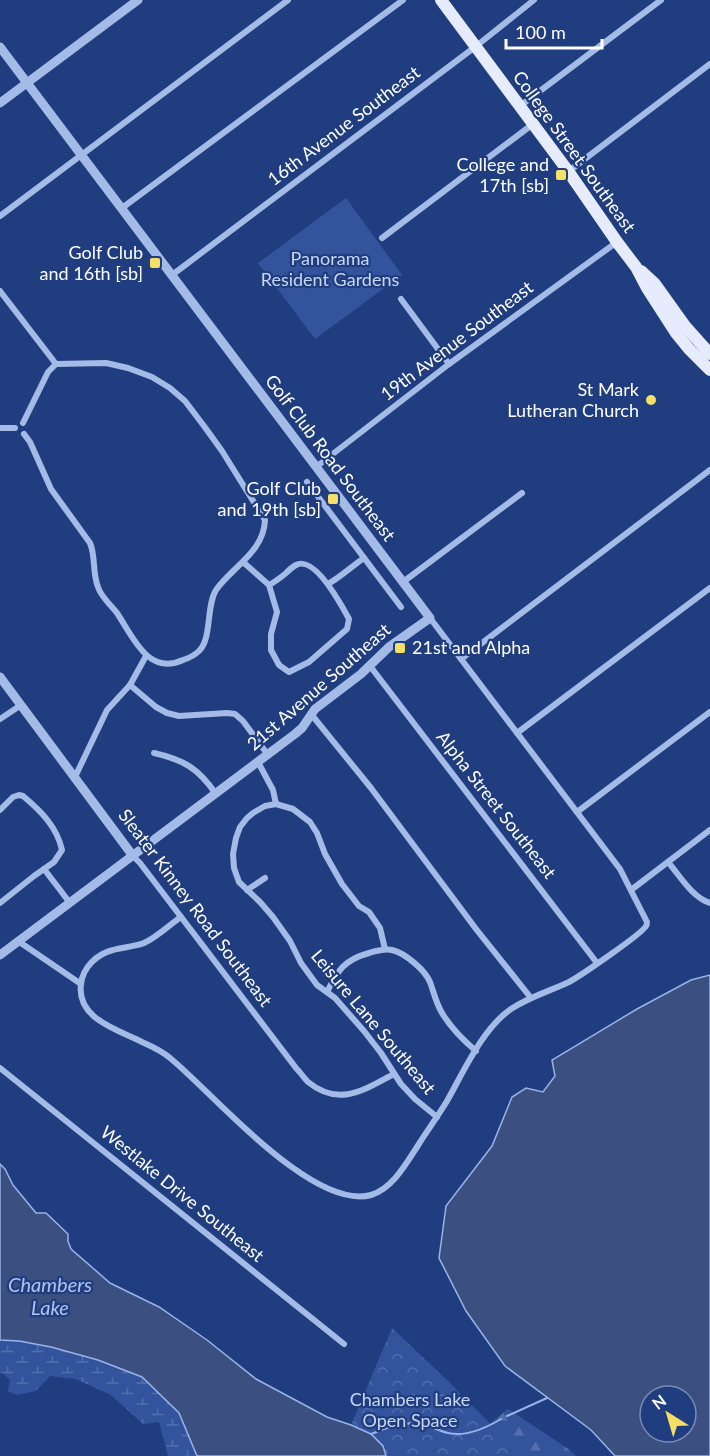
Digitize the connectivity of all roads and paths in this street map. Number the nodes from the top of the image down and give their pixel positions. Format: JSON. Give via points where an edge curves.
{"nodes":[{"id":1,"x":138,"y":0,"type":"edge"},
{"id":2,"x":288,"y":0,"type":"edge"},
{"id":3,"x":403,"y":0,"type":"edge"},
{"id":4,"x":441,"y":0,"type":"edge"},
{"id":5,"x":534,"y":0,"type":"edge"},
{"id":6,"x":661,"y":0,"type":"edge"},
{"id":7,"x":475,"y":47,"type":"junction"},
{"id":8,"x":0,"y":48,"type":"edge"},
{"id":9,"x":710,"y":64,"type":"edge"},
{"id":10,"x":27,"y":84,"type":"junction"},
{"id":11,"x":0,"y":103,"type":"edge"},
{"id":12,"x":520,"y":106,"type":"junction"},
{"id":13,"x":533,"y":124,"type":"junction"},
{"id":14,"x":81,"y":155,"type":"junction"},
{"id":15,"x":568,"y":171,"type":"junction"},
{"id":16,"x":122,"y":208,"type":"junction"},
{"id":17,"x":0,"y":216,"type":"edge"},
{"id":18,"x":382,"y":238,"type":"dead end"},
{"id":19,"x":617,"y":242,"type":"junction"},
{"id":20,"x":636,"y":267,"type":"junction"},
{"id":21,"x":172,"y":275,"type":"junction"},
{"id":22,"x":0,"y":291,"type":"edge"},
{"id":23,"x":401,"y":299,"type":"dead end"},
{"id":24,"x":710,"y":354,"type":"edge"},
{"id":25,"x":56,"y":364,"type":"junction"},
{"id":26,"x":449,"y":364,"type":"junction"},
{"id":27,"x":710,"y":370,"type":"edge"},
{"id":28,"x":23,"y":423,"type":"dead end"},
{"id":29,"x":0,"y":428,"type":"edge"},
{"id":30,"x":15,"y":429,"type":"dead end"},
{"id":31,"x":24,"y":434,"type":"dead end"},
{"id":32,"x":316,"y":467,"type":"junction"},
{"id":33,"x":710,"y":470,"type":"edge"},
{"id":34,"x":307,"y":482,"type":"dead end"},
{"id":35,"x":522,"y":493,"type":"dead end"},
{"id":36,"x":364,"y":558,"type":"junction"},
{"id":37,"x":243,"y":562,"type":"junction"},
{"id":38,"x":403,"y":582,"type":"junction"},
{"id":39,"x":328,"y":584,"type":"junction"},
{"id":40,"x":269,"y":585,"type":"junction"},
{"id":41,"x":710,"y":588,"type":"edge"},
{"id":42,"x":401,"y":607,"type":"dead end"},
{"id":43,"x":430,"y":618,"type":"junction"},
{"id":44,"x":146,"y":656,"type":"junction"},
{"id":45,"x":461,"y":659,"type":"junction"},
{"id":46,"x":370,"y":666,"type":"junction"},
{"id":47,"x":0,"y":677,"type":"edge"},
{"id":48,"x":130,"y":685,"type":"junction"},
{"id":49,"x":21,"y":705,"type":"junction"},
{"id":50,"x":710,"y":712,"type":"edge"},
{"id":51,"x":311,"y":714,"type":"junction"},
{"id":52,"x":0,"y":719,"type":"edge"},
{"id":53,"x":517,"y":733,"type":"junction"},
{"id":54,"x":154,"y":753,"type":"dead end"},
{"id":55,"x":268,"y":755,"type":"junction"},
{"id":56,"x":258,"y":762,"type":"junction"},
{"id":57,"x":75,"y":777,"type":"junction"},
{"id":58,"x":216,"y":794,"type":"junction"},
{"id":59,"x":276,"y":804,"type":"junction"},
{"id":60,"x":0,"y":810,"type":"edge"},
{"id":61,"x":577,"y":812,"type":"junction"},
{"id":62,"x":710,"y":830,"type":"edge"},
{"id":63,"x":133,"y":856,"type":"junction"},
{"id":64,"x":668,"y":862,"type":"junction"},
{"id":65,"x":44,"y":869,"type":"junction"},
{"id":66,"x":265,"y":878,"type":"dead end"},
{"id":67,"x":247,"y":890,"type":"junction"},
{"id":68,"x":631,"y":890,"type":"junction"},
{"id":69,"x":0,"y":903,"type":"edge"},
{"id":70,"x":70,"y":903,"type":"junction"},
{"id":71,"x":710,"y":903,"type":"edge"},
{"id":72,"x":181,"y":917,"type":"junction"},
{"id":73,"x":18,"y":941,"type":"junction"},
{"id":74,"x":385,"y":949,"type":"junction"},
{"id":75,"x":0,"y":955,"type":"edge"},
{"id":76,"x":597,"y":963,"type":"junction"},
{"id":77,"x":81,"y":984,"type":"junction"},
{"id":78,"x":327,"y":992,"type":"junction"},
{"id":79,"x":531,"y":998,"type":"junction"},
{"id":80,"x":476,"y":1051,"type":"junction"},
{"id":81,"x":0,"y":1068,"type":"edge"},
{"id":82,"x":394,"y":1074,"type":"junction"},
{"id":83,"x":437,"y":1117,"type":"junction"},
{"id":84,"x":344,"y":1344,"type":"dead end"}],
"edges":[{"from":1,"to":10,"type":"street"},
{"from":2,"to":14,"type":"street"},
{"from":3,"to":16,"type":"street"},
{"from":4,"to":7,"type":"main road","name":"College Street Southeast"},
{"from":5,"to":7,"type":"street","name":"16th Avenue Southeast"},
{"from":6,"to":12,"type":"street"},
{"from":7,"to":12,"type":"main road","name":"College Street Southeast"},
{"from":7,"to":21,"type":"street","name":"16th Avenue Southeast"},
{"from":8,"to":10,"type":"street","name":"Golf Club Road Southeast"},
{"from":9,"to":15,"type":"street"},
{"from":10,"to":11,"type":"street"},
{"from":10,"to":14,"type":"street","name":"Golf Club Road Southeast"},
{"from":12,"to":13,"type":"main road","name":"College Street Southeast"},
{"from":13,"to":15,"type":"main road","name":"College Street Southeast"},
{"from":13,"to":18,"type":"street"},
{"from":14,"to":16,"type":"street","name":"Golf Club Road Southeast"},
{"from":14,"to":17,"type":"street"},
{"from":15,"to":19,"type":"main road","name":"College Street Southeast"},
{"from":16,"to":21,"type":"street","name":"Golf Club Road Southeast"},
{"from":19,"to":20,"type":"main road","name":"College Street Southeast"},
{"from":19,"to":26,"type":"street","name":"19th Avenue Southeast"},
{"from":20,"to":24,"type":"main road","name":"College Street Southeast","via":[[656,284]]},
{"from":20,"to":27,"type":"main road","name":"College Street Southeast","via":[[676,333]]},
{"from":21,"to":32,"type":"street","name":"Golf Club Road Southeast"},
{"from":22,"to":25,"type":"street"},
{"from":23,"to":26,"type":"street"},
{"from":25,"to":28,"type":"street","via":[[48,372]]},
{"from":25,"to":37,"type":"street","via":[[106,363],[128,368],[152,377],[185,401],[265,520],[258,545]]},
{"from":26,"to":32,"type":"street","name":"19th Avenue Southeast"},
{"from":29,"to":30,"type":"street"},
{"from":31,"to":44,"type":"street","via":[[51,489],[90,543],[99,591]]},
{"from":32,"to":38,"type":"street","name":"Golf Club Road Southeast"},
{"from":33,"to":45,"type":"street"},
{"from":34,"to":36,"type":"street"},
{"from":35,"to":38,"type":"street"},
{"from":36,"to":39,"type":"street"},
{"from":36,"to":42,"type":"street"},
{"from":37,"to":40,"type":"street"},
{"from":37,"to":44,"type":"street","via":[[215,591],[201,650],[177,663],[164,665]]},
{"from":38,"to":43,"type":"street","name":"Golf Club Road Southeast"},
{"from":39,"to":40,"type":"street","via":[[320,573],[299,563]]},
{"from":39,"to":40,"type":"street","via":[[349,619],[347,630],[309,662],[289,672],[279,665],[271,650],[277,612]]},
{"from":41,"to":53,"type":"street"},
{"from":43,"to":45,"type":"street","name":"Golf Club Road Southeast"},
{"from":43,"to":46,"type":"street","name":"21st Avenue Southeast","via":[[388,647]]},
{"from":44,"to":48,"type":"street"},
{"from":45,"to":53,"type":"street","name":"Golf Club Road Southeast"},
{"from":46,"to":51,"type":"street","name":"21st Avenue Southeast"},
{"from":46,"to":76,"type":"street","name":"Alpha Street Southeast"},
{"from":47,"to":49,"type":"street","name":"Sleater Kinney Road Southeast"},
{"from":48,"to":55,"type":"street","via":[[167,713],[235,714]]},
{"from":48,"to":57,"type":"street","via":[[107,710]]},
{"from":49,"to":52,"type":"street"},
{"from":49,"to":57,"type":"street","name":"Sleater Kinney Road Southeast"},
{"from":50,"to":61,"type":"street"},
{"from":51,"to":55,"type":"street","name":"21st Avenue Southeast","via":[[302,728]]},
{"from":51,"to":79,"type":"street"},
{"from":53,"to":61,"type":"street","name":"Golf Club Road Southeast"},
{"from":54,"to":58,"type":"street","via":[[192,767]]},
{"from":55,"to":56,"type":"street","name":"21st Avenue Southeast"},
{"from":56,"to":58,"type":"street","name":"21st Avenue Southeast"},
{"from":56,"to":59,"type":"street"},
{"from":57,"to":63,"type":"street","name":"Sleater Kinney Road Southeast"},
{"from":58,"to":63,"type":"street","name":"21st Avenue Southeast"},
{"from":59,"to":67,"type":"street","name":"Leisure Lane Southeast","via":[[247,818],[236,838],[234,868]]},
{"from":59,"to":74,"type":"street","via":[[293,809],[310,822],[342,884],[380,928]]},
{"from":60,"to":65,"type":"street","via":[[19,795],[50,822],[62,850]]},
{"from":61,"to":68,"type":"street","name":"Golf Club Road Southeast"},
{"from":62,"to":64,"type":"street"},
{"from":63,"to":70,"type":"street","name":"21st Avenue Southeast"},
{"from":63,"to":72,"type":"street","name":"Sleater Kinney Road Southeast"},
{"from":64,"to":68,"type":"street"},
{"from":64,"to":71,"type":"street","via":[[694,894]]},
{"from":65,"to":69,"type":"street"},
{"from":65,"to":70,"type":"street"},
{"from":66,"to":67,"type":"street"},
{"from":67,"to":78,"type":"street","name":"Leisure Lane Southeast","via":[[273,917],[301,963]]},
{"from":68,"to":76,"type":"street","name":"Golf Club Road Southeast","via":[[646,927]]},
{"from":70,"to":73,"type":"street","name":"21st Avenue Southeast"},
{"from":72,"to":77,"type":"street","via":[[144,943],[99,956],[91,962]]},
{"from":72,"to":82,"type":"street","name":"Sleater Kinney Road Southeast","via":[[308,1082],[342,1096]]},
{"from":73,"to":75,"type":"street","name":"21st Avenue Southeast"},
{"from":73,"to":77,"type":"street"},
{"from":74,"to":78,"type":"street","via":[[359,956],[341,967]]},
{"from":74,"to":80,"type":"street","via":[[404,956],[424,971],[441,1012]]},
{"from":76,"to":79,"type":"street","via":[[569,982]]},
{"from":77,"to":83,"type":"street","via":[[83,999],[97,1020],[169,1057],[264,1145],[318,1184],[344,1194],[371,1195],[384,1188]]},
{"from":78,"to":82,"type":"street","name":"Leisure Lane Southeast","via":[[364,1031]]},
{"from":79,"to":80,"type":"street","via":[[514,1006],[492,1025]]},
{"from":80,"to":83,"type":"street"},
{"from":81,"to":84,"type":"street","name":"Westlake Drive Southeast"},
{"from":82,"to":83,"type":"street","name":"Leisure Lane Southeast"}]}
